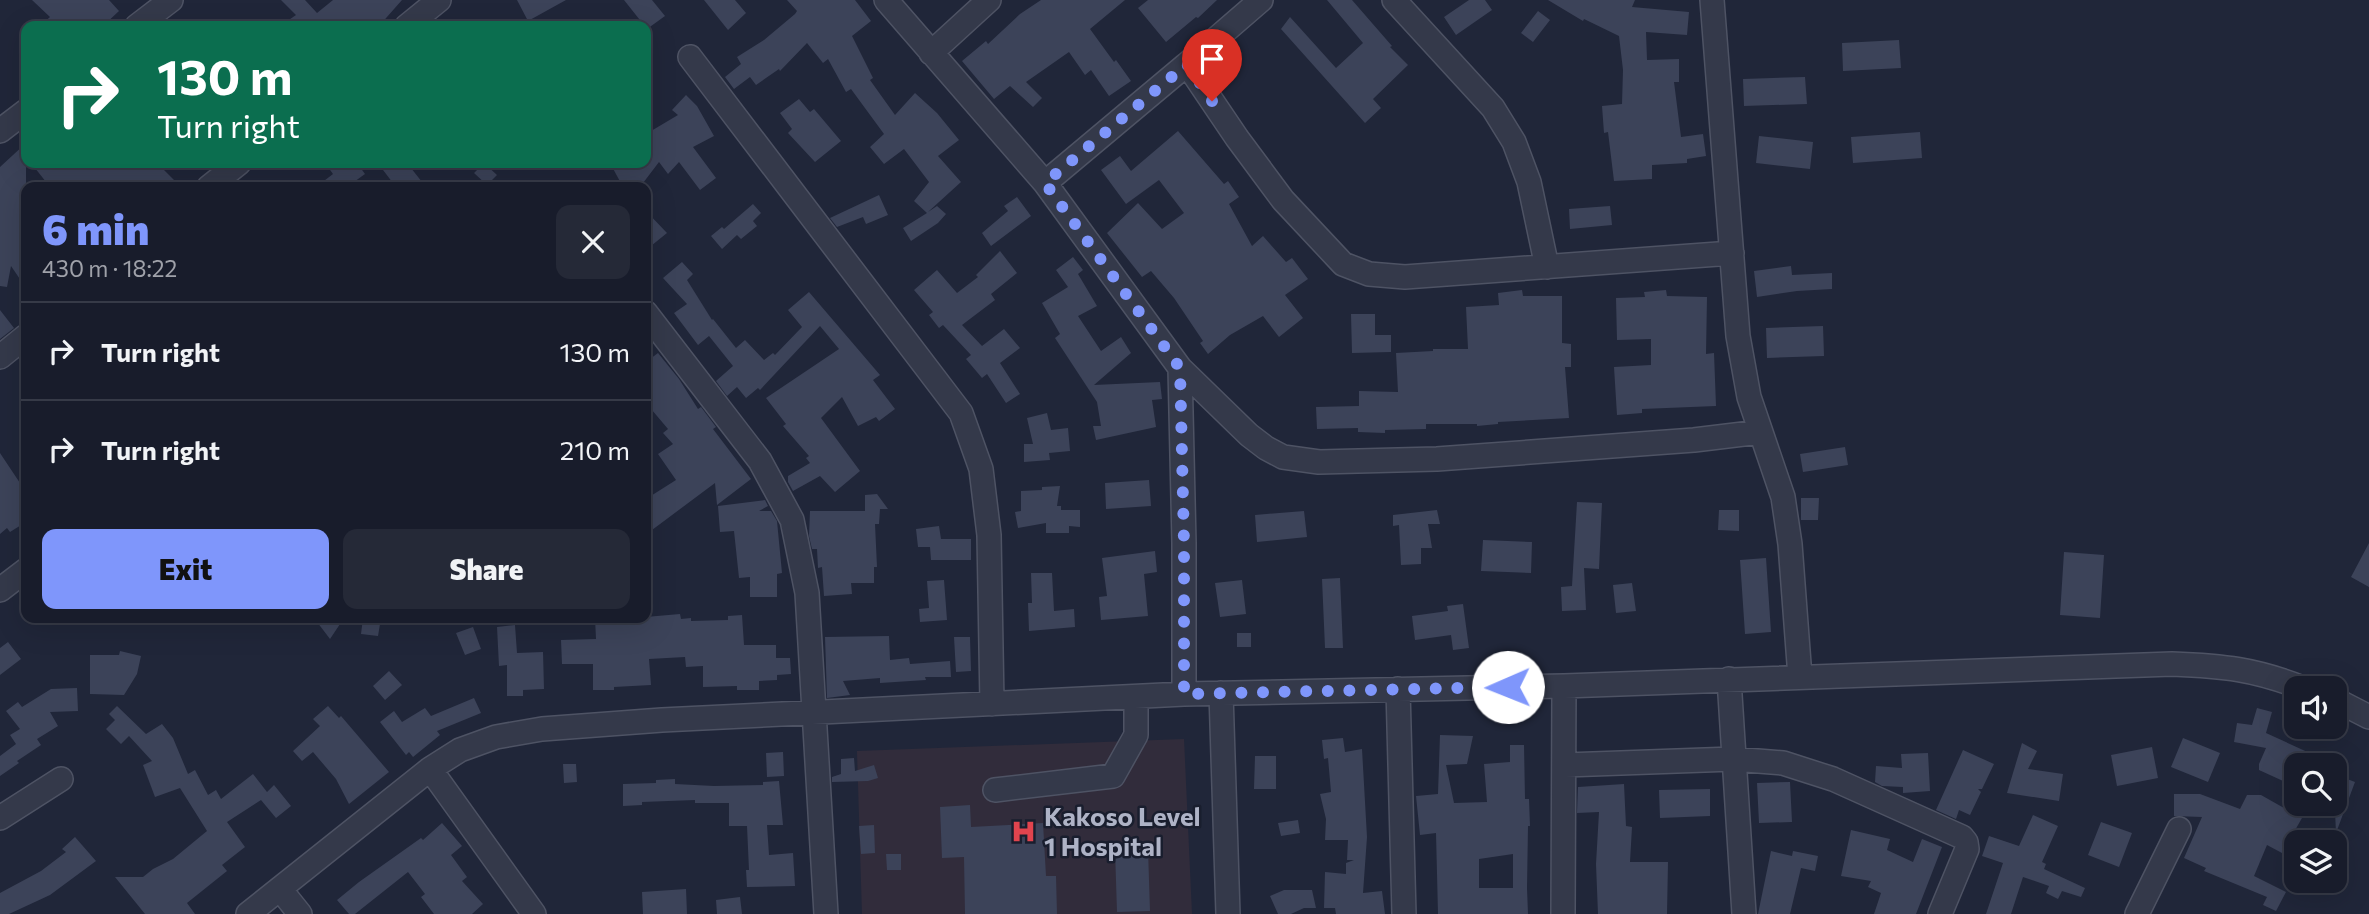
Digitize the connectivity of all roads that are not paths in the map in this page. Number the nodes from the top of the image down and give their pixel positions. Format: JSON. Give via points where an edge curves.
{"nodes":[{"id":1,"x":171,"y":0,"type":"edge"},
{"id":2,"x":439,"y":0,"type":"edge"},
{"id":3,"x":886,"y":0,"type":"edge"},
{"id":4,"x":989,"y":0,"type":"edge"},
{"id":5,"x":1261,"y":0,"type":"edge"},
{"id":6,"x":1394,"y":0,"type":"edge"},
{"id":7,"x":1712,"y":0,"type":"edge"},
{"id":8,"x":144,"y":21,"type":"edge"},
{"id":9,"x":413,"y":21,"type":"edge"},
{"id":10,"x":931,"y":53,"type":"junction"},
{"id":11,"x":690,"y":57,"type":"dead end"},
{"id":12,"x":1187,"y":64,"type":"junction"},
{"id":13,"x":21,"y":115,"type":"edge"},
{"id":14,"x":0,"y":131,"type":"edge"},
{"id":15,"x":233,"y":168,"type":"edge"},
{"id":16,"x":215,"y":182,"type":"edge"},
{"id":17,"x":1045,"y":183,"type":"junction"},
{"id":18,"x":1732,"y":253,"type":"junction"},
{"id":19,"x":1547,"y":267,"type":"junction"},
{"id":20,"x":651,"y":321,"type":"edge"},
{"id":21,"x":21,"y":340,"type":"edge"},
{"id":22,"x":0,"y":357,"type":"edge"},
{"id":23,"x":1180,"y":368,"type":"junction"},
{"id":24,"x":1760,"y":432,"type":"junction"},
{"id":25,"x":21,"y":574,"type":"edge"},
{"id":26,"x":0,"y":590,"type":"edge"},
{"id":27,"x":1800,"y":677,"type":"junction"},
{"id":28,"x":1729,"y":679,"type":"junction"},
{"id":29,"x":2284,"y":681,"type":"edge"},
{"id":30,"x":1563,"y":686,"type":"junction"},
{"id":31,"x":1398,"y":689,"type":"junction"},
{"id":32,"x":1222,"y":693,"type":"junction"},
{"id":33,"x":1184,"y":694,"type":"junction"},
{"id":34,"x":1136,"y":696,"type":"junction"},
{"id":35,"x":992,"y":705,"type":"junction"},
{"id":36,"x":2347,"y":706,"type":"edge"},
{"id":37,"x":815,"y":714,"type":"junction"},
{"id":38,"x":2369,"y":717,"type":"edge"},
{"id":39,"x":1733,"y":759,"type":"junction"},
{"id":40,"x":1564,"y":765,"type":"junction"},
{"id":41,"x":430,"y":769,"type":"junction"},
{"id":42,"x":61,"y":779,"type":"dead end"},
{"id":43,"x":995,"y":790,"type":"dead end"},
{"id":44,"x":0,"y":818,"type":"edge"},
{"id":45,"x":2179,"y":829,"type":"dead end"},
{"id":46,"x":280,"y":888,"type":"junction"},
{"id":47,"x":248,"y":914,"type":"edge"},
{"id":48,"x":300,"y":914,"type":"edge"},
{"id":49,"x":534,"y":914,"type":"edge"},
{"id":50,"x":825,"y":914,"type":"edge"},
{"id":51,"x":1228,"y":914,"type":"edge"},
{"id":52,"x":1405,"y":914,"type":"edge"},
{"id":53,"x":1563,"y":914,"type":"edge"},
{"id":54,"x":1744,"y":914,"type":"edge"},
{"id":55,"x":1940,"y":914,"type":"edge"},
{"id":56,"x":2137,"y":914,"type":"edge"}],
"edges":[{"from":1,"to":8,"type":"street"},
{"from":2,"to":9,"type":"street"},
{"from":3,"to":10,"type":"street"},
{"from":4,"to":10,"type":"street"},
{"from":5,"to":12,"type":"street"},
{"from":6,"to":19,"type":"street","via":[[1493,108],[1514,142],[1529,182]]},
{"from":7,"to":18,"type":"street"},
{"from":10,"to":17,"type":"street"},
{"from":11,"to":35,"type":"street","via":[[961,413],[981,469],[989,535]]},
{"from":12,"to":17,"type":"street"},
{"from":12,"to":19,"type":"street","via":[[1283,200],[1343,264],[1369,274],[1405,277]]},
{"from":13,"to":14,"type":"street"},
{"from":15,"to":16,"type":"street"},
{"from":17,"to":23,"type":"street"},
{"from":18,"to":19,"type":"street"},
{"from":18,"to":24,"type":"street","via":[[1738,336]]},
{"from":20,"to":37,"type":"street","via":[[760,461],[792,520],[807,593]]},
{"from":21,"to":22,"type":"street"},
{"from":23,"to":24,"type":"street","via":[[1266,448],[1283,457],[1319,462],[1437,459]]},
{"from":23,"to":33,"type":"street"},
{"from":24,"to":27,"type":"street","via":[[1783,497]]},
{"from":25,"to":26,"type":"street"},
{"from":27,"to":28,"type":"street"},
{"from":27,"to":29,"type":"street","via":[[2172,664],[2225,666]]},
{"from":28,"to":30,"type":"street"},
{"from":28,"to":39,"type":"street"},
{"from":30,"to":31,"type":"street"},
{"from":30,"to":40,"type":"street"},
{"from":31,"to":32,"type":"street"},
{"from":31,"to":52,"type":"street"},
{"from":32,"to":33,"type":"street"},
{"from":32,"to":51,"type":"street"},
{"from":33,"to":34,"type":"street"},
{"from":34,"to":35,"type":"street"},
{"from":34,"to":43,"type":"street","via":[[1136,735],[1113,776]]},
{"from":35,"to":37,"type":"street"},
{"from":36,"to":38,"type":"street"},
{"from":37,"to":41,"type":"street","via":[[541,729],[496,737],[460,750]]},
{"from":37,"to":50,"type":"street"},
{"from":39,"to":40,"type":"street"},
{"from":39,"to":54,"type":"street"},
{"from":39,"to":55,"type":"street","via":[[1783,764],[1833,779],[1962,837],[1967,849]]},
{"from":40,"to":53,"type":"street"},
{"from":41,"to":46,"type":"street"},
{"from":41,"to":49,"type":"street"},
{"from":42,"to":44,"type":"street"},
{"from":45,"to":56,"type":"street"},
{"from":46,"to":47,"type":"street"},
{"from":46,"to":48,"type":"street"}]}
